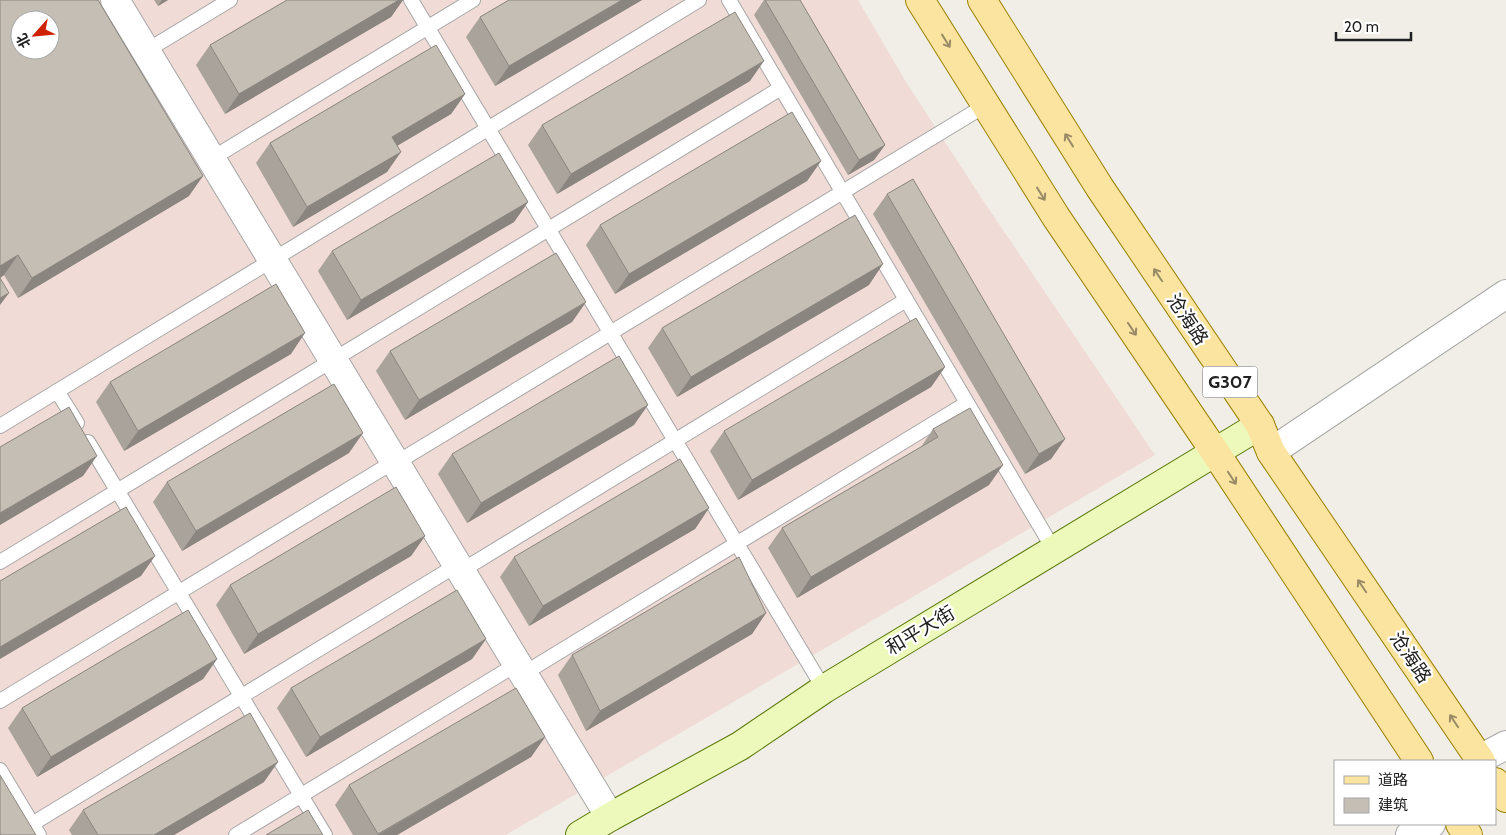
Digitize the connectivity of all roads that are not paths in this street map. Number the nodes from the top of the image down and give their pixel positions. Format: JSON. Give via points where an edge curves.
{"nodes":[{"id":1,"x":115,"y":0,"type":"edge"},
{"id":2,"x":230,"y":0,"type":"edge"},
{"id":3,"x":411,"y":0,"type":"edge"},
{"id":4,"x":473,"y":0,"type":"edge"},
{"id":5,"x":699,"y":0,"type":"edge"},
{"id":6,"x":729,"y":0,"type":"edge"},
{"id":7,"x":920,"y":0,"type":"edge"},
{"id":8,"x":982,"y":0,"type":"edge"},
{"id":9,"x":428,"y":28,"type":"junction"},
{"id":10,"x":146,"y":51,"type":"junction"},
{"id":11,"x":781,"y":88,"type":"junction"},
{"id":12,"x":986,"y":105,"type":"junction"},
{"id":13,"x":488,"y":129,"type":"junction"},
{"id":14,"x":211,"y":158,"type":"junction"},
{"id":15,"x":842,"y":192,"type":"junction"},
{"id":16,"x":549,"y":230,"type":"junction"},
{"id":17,"x":273,"y":260,"type":"junction"},
{"id":18,"x":1506,"y":294,"type":"edge"},
{"id":19,"x":906,"y":300,"type":"junction"},
{"id":20,"x":610,"y":333,"type":"junction"},
{"id":21,"x":334,"y":361,"type":"junction"},
{"id":22,"x":58,"y":391,"type":"junction"},
{"id":23,"x":967,"y":403,"type":"junction"},
{"id":24,"x":0,"y":426,"type":"edge"},
{"id":25,"x":1260,"y":426,"type":"junction"},
{"id":26,"x":675,"y":441,"type":"junction"},
{"id":27,"x":1215,"y":452,"type":"junction"},
{"id":28,"x":1271,"y":452,"type":"junction"},
{"id":29,"x":395,"y":462,"type":"junction"},
{"id":30,"x":118,"y":491,"type":"junction"},
{"id":31,"x":737,"y":544,"type":"junction"},
{"id":32,"x":1054,"y":550,"type":"junction"},
{"id":33,"x":0,"y":562,"type":"edge"},
{"id":34,"x":459,"y":568,"type":"junction"},
{"id":35,"x":179,"y":592,"type":"junction"},
{"id":36,"x":520,"y":669,"type":"junction"},
{"id":37,"x":824,"y":689,"type":"junction"},
{"id":38,"x":242,"y":696,"type":"junction"},
{"id":39,"x":0,"y":701,"type":"edge"},
{"id":40,"x":1506,"y":745,"type":"edge"},
{"id":41,"x":1418,"y":760,"type":"edge"},
{"id":42,"x":1480,"y":760,"type":"edge"},
{"id":43,"x":0,"y":770,"type":"edge"},
{"id":44,"x":1496,"y":783,"type":"edge"},
{"id":45,"x":302,"y":795,"type":"junction"},
{"id":46,"x":1506,"y":798,"type":"edge"},
{"id":47,"x":610,"y":817,"type":"junction"},
{"id":48,"x":1429,"y":825,"type":"edge"},
{"id":49,"x":36,"y":829,"type":"edge"},
{"id":50,"x":236,"y":835,"type":"edge"},
{"id":51,"x":325,"y":835,"type":"edge"},
{"id":52,"x":580,"y":835,"type":"edge"},
{"id":53,"x":1410,"y":835,"type":"edge"}],
"edges":[{"from":1,"to":10,"type":"street"},
{"from":2,"to":10,"type":"lane"},
{"from":3,"to":9,"type":"lane"},
{"from":4,"to":9,"type":"lane"},
{"from":5,"to":13,"type":"lane"},
{"from":6,"to":11,"type":"lane"},
{"from":7,"to":12,"type":"main road","number":"G307","one_way":true},
{"from":25,"to":8,"type":"main road","name":"沧海路","number":"G307","one_way":true,"via":[[1100,188]]},
{"from":9,"to":13,"type":"lane"},
{"from":9,"to":14,"type":"lane"},
{"from":10,"to":14,"type":"street"},
{"from":11,"to":15,"type":"lane"},
{"from":11,"to":16,"type":"lane"},
{"from":12,"to":15,"type":"lane"},
{"from":12,"to":27,"type":"main road","number":"G307","one_way":true,"via":[[1056,217]]},
{"from":13,"to":16,"type":"lane"},
{"from":13,"to":17,"type":"lane"},
{"from":14,"to":17,"type":"street"},
{"from":15,"to":19,"type":"lane"},
{"from":15,"to":20,"type":"lane"},
{"from":16,"to":20,"type":"lane"},
{"from":16,"to":21,"type":"lane"},
{"from":17,"to":21,"type":"street"},
{"from":17,"to":22,"type":"lane"},
{"from":18,"to":28,"type":"street"},
{"from":19,"to":23,"type":"lane"},
{"from":19,"to":26,"type":"lane"},
{"from":20,"to":26,"type":"lane"},
{"from":20,"to":29,"type":"lane"},
{"from":21,"to":29,"type":"street"},
{"from":21,"to":30,"type":"lane"},
{"from":22,"to":24,"type":"lane"},
{"from":22,"to":30,"type":"lane"},
{"from":23,"to":31,"type":"lane"},
{"from":23,"to":32,"type":"lane"},
{"from":25,"to":27,"type":"street","name":"和平大街"},
{"from":25,"to":28,"type":"main road","name":"沧海路","number":"G307"},
{"from":26,"to":31,"type":"lane"},
{"from":26,"to":34,"type":"lane"},
{"from":27,"to":32,"type":"street","name":"和平大街"},
{"from":27,"to":41,"type":"main road","number":"G307","one_way":true},
{"from":42,"to":28,"type":"main road","name":"沧海路","number":"G307","one_way":true},
{"from":29,"to":34,"type":"street"},
{"from":29,"to":35,"type":"lane"},
{"from":30,"to":33,"type":"lane"},
{"from":30,"to":35,"type":"lane"},
{"from":31,"to":36,"type":"lane"},
{"from":31,"to":37,"type":"lane"},
{"from":32,"to":37,"type":"street","name":"和平大街"},
{"from":34,"to":36,"type":"street"},
{"from":34,"to":38,"type":"lane"},
{"from":35,"to":38,"type":"lane"},
{"from":35,"to":39,"type":"lane"},
{"from":36,"to":45,"type":"lane"},
{"from":36,"to":47,"type":"street"},
{"from":37,"to":47,"type":"street","name":"和平大街","via":[[740,746]]},
{"from":38,"to":45,"type":"lane"},
{"from":38,"to":49,"type":"lane"},
{"from":40,"to":42,"type":"street"},
{"from":43,"to":49,"type":"lane"},
{"from":44,"to":46,"type":"main road"},
{"from":45,"to":50,"type":"lane"},
{"from":45,"to":51,"type":"lane"},
{"from":47,"to":52,"type":"street","name":"和平大街"},
{"from":48,"to":53,"type":"street"}]}
